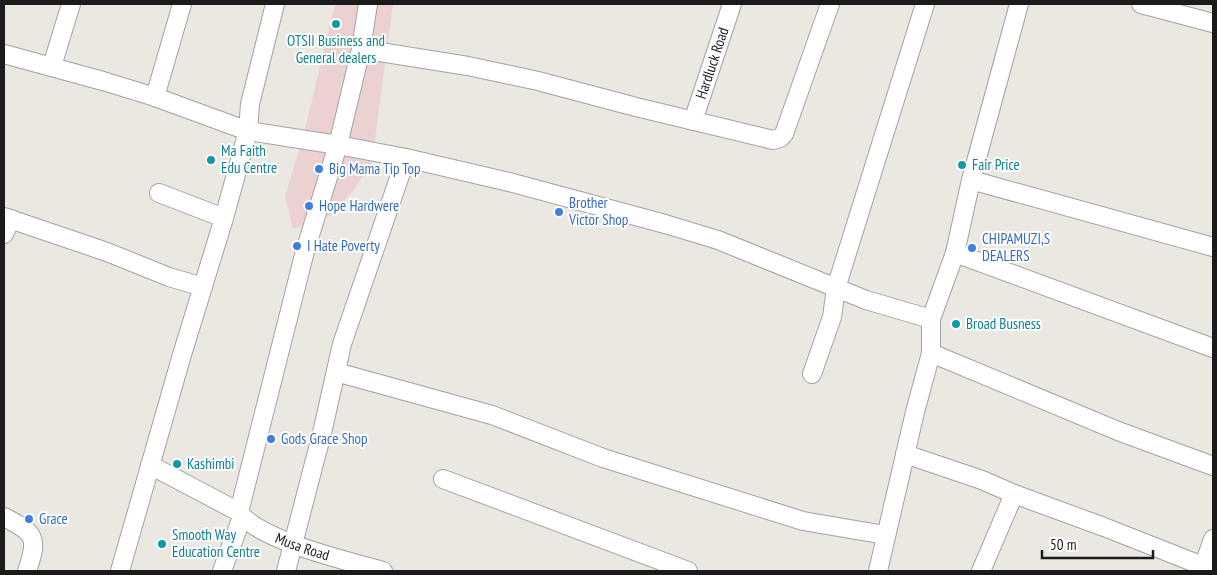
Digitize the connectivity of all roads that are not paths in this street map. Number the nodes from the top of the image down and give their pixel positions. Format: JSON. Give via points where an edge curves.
{"nodes":[{"id":1,"x":71,"y":4,"type":"edge"},
{"id":2,"x":182,"y":4,"type":"edge"},
{"id":3,"x":275,"y":4,"type":"edge"},
{"id":4,"x":368,"y":4,"type":"edge"},
{"id":5,"x":732,"y":4,"type":"edge"},
{"id":6,"x":830,"y":4,"type":"edge"},
{"id":7,"x":924,"y":4,"type":"edge"},
{"id":8,"x":1018,"y":4,"type":"edge"},
{"id":9,"x":1142,"y":4,"type":"edge"},
{"id":10,"x":1213,"y":23,"type":"edge"},
{"id":11,"x":361,"y":48,"type":"junction"},
{"id":12,"x":4,"y":54,"type":"edge"},
{"id":13,"x":52,"y":66,"type":"junction"},
{"id":14,"x":155,"y":98,"type":"junction"},
{"id":15,"x":693,"y":121,"type":"junction"},
{"id":16,"x":248,"y":131,"type":"junction"},
{"id":17,"x":338,"y":145,"type":"junction"},
{"id":18,"x":406,"y":158,"type":"junction"},
{"id":19,"x":972,"y":180,"type":"junction"},
{"id":20,"x":159,"y":193,"type":"dead end"},
{"id":21,"x":224,"y":218,"type":"junction"},
{"id":22,"x":6,"y":223,"type":"edge"},
{"id":23,"x":1213,"y":247,"type":"edge"},
{"id":24,"x":955,"y":253,"type":"junction"},
{"id":25,"x":203,"y":287,"type":"junction"},
{"id":26,"x":836,"y":288,"type":"junction"},
{"id":27,"x":931,"y":318,"type":"junction"},
{"id":28,"x":1213,"y":348,"type":"edge"},
{"id":29,"x":931,"y":353,"type":"junction"},
{"id":30,"x":336,"y":372,"type":"junction"},
{"id":31,"x":812,"y":374,"type":"dead end"},
{"id":32,"x":905,"y":454,"type":"junction"},
{"id":33,"x":150,"y":465,"type":"junction"},
{"id":34,"x":1213,"y":466,"type":"edge"},
{"id":35,"x":443,"y":479,"type":"dead end"},
{"id":36,"x":1014,"y":494,"type":"junction"},
{"id":37,"x":241,"y":515,"type":"junction"},
{"id":38,"x":4,"y":517,"type":"edge"},
{"id":39,"x":885,"y":535,"type":"junction"},
{"id":40,"x":1213,"y":538,"type":"edge"},
{"id":41,"x":292,"y":545,"type":"junction"},
{"id":42,"x":1202,"y":569,"type":"edge"},
{"id":43,"x":27,"y":571,"type":"edge"},
{"id":44,"x":120,"y":571,"type":"edge"},
{"id":45,"x":222,"y":571,"type":"edge"},
{"id":46,"x":286,"y":571,"type":"edge"},
{"id":47,"x":383,"y":571,"type":"edge"},
{"id":48,"x":688,"y":571,"type":"edge"},
{"id":49,"x":878,"y":571,"type":"edge"},
{"id":50,"x":981,"y":571,"type":"edge"}],
"edges":[{"from":1,"to":13,"type":"street"},
{"from":2,"to":14,"type":"street"},
{"from":3,"to":16,"type":"street","via":[[250,104]]},
{"from":4,"to":11,"type":"street"},
{"from":5,"to":15,"type":"street","name":"Hardluck Road"},
{"from":6,"to":15,"type":"street","via":[[780,138],[773,140]]},
{"from":7,"to":26,"type":"street"},
{"from":8,"to":19,"type":"street"},
{"from":9,"to":10,"type":"street"},
{"from":11,"to":15,"type":"street","via":[[538,81]]},
{"from":11,"to":17,"type":"street"},
{"from":12,"to":13,"type":"street"},
{"from":13,"to":14,"type":"street"},
{"from":14,"to":16,"type":"street"},
{"from":16,"to":17,"type":"street"},
{"from":16,"to":21,"type":"street"},
{"from":17,"to":18,"type":"street"},
{"from":17,"to":37,"type":"street","via":[[305,251]]},
{"from":18,"to":26,"type":"street","via":[[509,182],[718,240]]},
{"from":18,"to":30,"type":"street","via":[[350,319]]},
{"from":19,"to":23,"type":"street"},
{"from":19,"to":24,"type":"street"},
{"from":20,"to":21,"type":"street"},
{"from":21,"to":25,"type":"street"},
{"from":22,"to":25,"type":"street","via":[[107,252]]},
{"from":24,"to":27,"type":"street"},
{"from":24,"to":28,"type":"street"},
{"from":25,"to":33,"type":"street"},
{"from":26,"to":27,"type":"street"},
{"from":26,"to":31,"type":"street","via":[[832,317]]},
{"from":27,"to":29,"type":"street"},
{"from":29,"to":32,"type":"street"},
{"from":29,"to":34,"type":"street","via":[[1118,431]]},
{"from":30,"to":39,"type":"street","via":[[492,415],[603,458],[803,521]]},
{"from":30,"to":41,"type":"street"},
{"from":32,"to":36,"type":"street"},
{"from":32,"to":39,"type":"street"},
{"from":33,"to":37,"type":"street","name":"Musa Road"},
{"from":33,"to":44,"type":"street"},
{"from":35,"to":48,"type":"street"},
{"from":36,"to":42,"type":"street","via":[[1104,527]]},
{"from":36,"to":50,"type":"street"},
{"from":37,"to":41,"type":"street","name":"Musa Road","via":[[258,528]]},
{"from":37,"to":45,"type":"street"},
{"from":38,"to":43,"type":"street","via":[[32,536],[33,555]]},
{"from":39,"to":49,"type":"street"},
{"from":40,"to":42,"type":"street"},
{"from":41,"to":46,"type":"street"},
{"from":41,"to":47,"type":"street","name":"Musa Road"}]}
